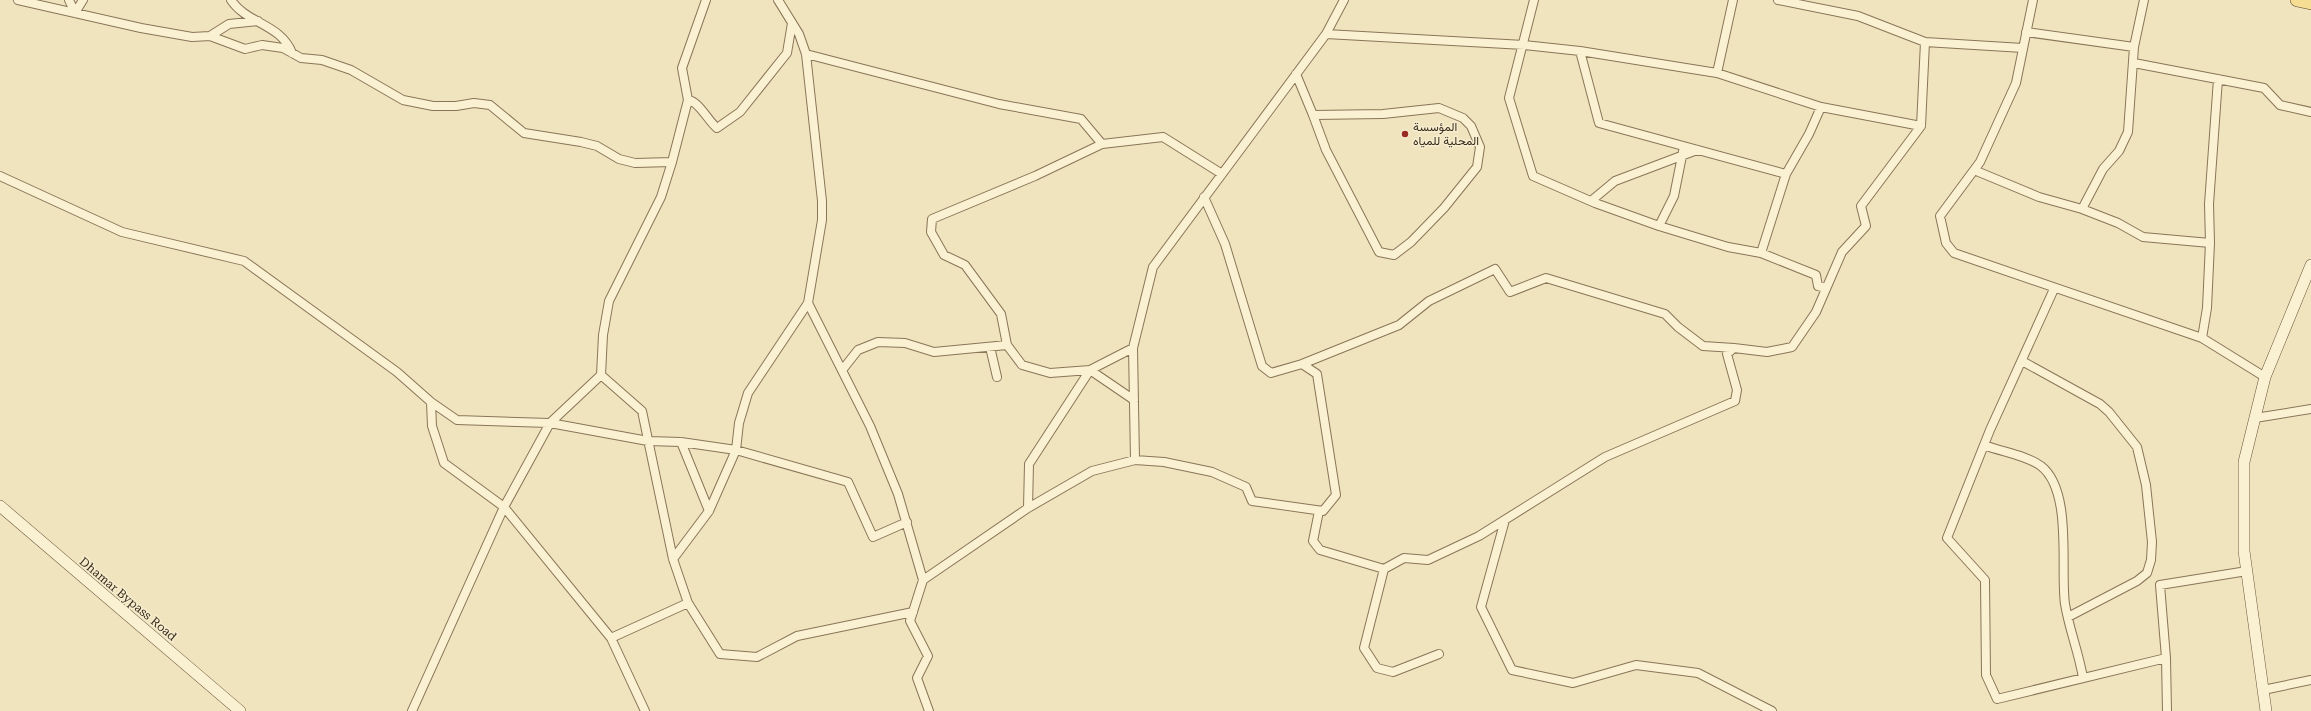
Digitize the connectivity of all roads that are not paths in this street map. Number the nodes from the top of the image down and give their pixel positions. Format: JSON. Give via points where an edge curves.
{"nodes":[{"id":1,"x":18,"y":0,"type":"edge"},
{"id":2,"x":69,"y":0,"type":"edge"},
{"id":3,"x":84,"y":0,"type":"edge"},
{"id":4,"x":231,"y":0,"type":"edge"},
{"id":5,"x":706,"y":0,"type":"edge"},
{"id":6,"x":778,"y":0,"type":"edge"},
{"id":7,"x":1344,"y":0,"type":"edge"},
{"id":8,"x":1534,"y":0,"type":"edge"},
{"id":9,"x":1733,"y":0,"type":"edge"},
{"id":10,"x":1778,"y":0,"type":"edge"},
{"id":11,"x":2033,"y":0,"type":"edge"},
{"id":12,"x":2144,"y":0,"type":"edge"},
{"id":13,"x":2297,"y":0,"type":"edge"},
{"id":14,"x":2311,"y":3,"type":"edge"},
{"id":15,"x":74,"y":13,"type":"junction"},
{"id":16,"x":259,"y":21,"type":"junction"},
{"id":17,"x":792,"y":23,"type":"junction"},
{"id":18,"x":2026,"y":32,"type":"junction"},
{"id":19,"x":1326,"y":34,"type":"junction"},
{"id":20,"x":210,"y":36,"type":"junction"},
{"id":21,"x":1925,"y":42,"type":"junction"},
{"id":22,"x":1524,"y":45,"type":"junction"},
{"id":23,"x":2134,"y":47,"type":"junction"},
{"id":24,"x":2023,"y":48,"type":"junction"},
{"id":25,"x":1580,"y":51,"type":"junction"},
{"id":26,"x":292,"y":53,"type":"junction"},
{"id":27,"x":806,"y":54,"type":"junction"},
{"id":28,"x":2134,"y":63,"type":"junction"},
{"id":29,"x":1718,"y":73,"type":"junction"},
{"id":30,"x":1296,"y":74,"type":"junction"},
{"id":31,"x":2218,"y":79,"type":"junction"},
{"id":32,"x":688,"y":100,"type":"junction"},
{"id":33,"x":1821,"y":107,"type":"junction"},
{"id":34,"x":2311,"y":112,"type":"edge"},
{"id":35,"x":1314,"y":115,"type":"junction"},
{"id":36,"x":1921,"y":126,"type":"junction"},
{"id":37,"x":1102,"y":144,"type":"junction"},
{"id":38,"x":1682,"y":146,"type":"junction"},
{"id":39,"x":1697,"y":150,"type":"junction"},
{"id":40,"x":1683,"y":155,"type":"junction"},
{"id":41,"x":672,"y":162,"type":"junction"},
{"id":42,"x":1974,"y":170,"type":"junction"},
{"id":43,"x":1222,"y":174,"type":"junction"},
{"id":44,"x":1786,"y":174,"type":"junction"},
{"id":45,"x":0,"y":176,"type":"edge"},
{"id":46,"x":1204,"y":197,"type":"junction"},
{"id":47,"x":1591,"y":201,"type":"junction"},
{"id":48,"x":2082,"y":209,"type":"junction"},
{"id":49,"x":1659,"y":226,"type":"junction"},
{"id":50,"x":2210,"y":244,"type":"junction"},
{"id":51,"x":1762,"y":253,"type":"junction"},
{"id":52,"x":2311,"y":265,"type":"edge"},
{"id":53,"x":1826,"y":288,"type":"junction"},
{"id":54,"x":2054,"y":288,"type":"junction"},
{"id":55,"x":808,"y":303,"type":"junction"},
{"id":56,"x":2202,"y":338,"type":"junction"},
{"id":57,"x":1008,"y":345,"type":"junction"},
{"id":58,"x":990,"y":346,"type":"junction"},
{"id":59,"x":1133,"y":348,"type":"junction"},
{"id":60,"x":1734,"y":348,"type":"junction"},
{"id":61,"x":2022,"y":361,"type":"junction"},
{"id":62,"x":1302,"y":364,"type":"junction"},
{"id":63,"x":843,"y":369,"type":"junction"},
{"id":64,"x":1090,"y":370,"type":"junction"},
{"id":65,"x":601,"y":375,"type":"junction"},
{"id":66,"x":997,"y":377,"type":"dead end"},
{"id":67,"x":2265,"y":377,"type":"junction"},
{"id":68,"x":1134,"y":400,"type":"junction"},
{"id":69,"x":431,"y":402,"type":"junction"},
{"id":70,"x":2311,"y":409,"type":"edge"},
{"id":71,"x":2255,"y":418,"type":"junction"},
{"id":72,"x":550,"y":423,"type":"junction"},
{"id":73,"x":648,"y":441,"type":"junction"},
{"id":74,"x":681,"y":442,"type":"junction"},
{"id":75,"x":1984,"y":445,"type":"junction"},
{"id":76,"x":736,"y":450,"type":"junction"},
{"id":77,"x":1135,"y":460,"type":"junction"},
{"id":78,"x":0,"y":506,"type":"edge"},
{"id":79,"x":504,"y":507,"type":"junction"},
{"id":80,"x":1028,"y":508,"type":"junction"},
{"id":81,"x":709,"y":511,"type":"junction"},
{"id":82,"x":1319,"y":511,"type":"junction"},
{"id":83,"x":1505,"y":520,"type":"junction"},
{"id":84,"x":907,"y":522,"type":"junction"},
{"id":85,"x":673,"y":559,"type":"junction"},
{"id":86,"x":1384,"y":569,"type":"junction"},
{"id":87,"x":2247,"y":571,"type":"junction"},
{"id":88,"x":923,"y":580,"type":"junction"},
{"id":89,"x":688,"y":603,"type":"junction"},
{"id":90,"x":913,"y":612,"type":"junction"},
{"id":91,"x":2068,"y":617,"type":"junction"},
{"id":92,"x":611,"y":638,"type":"junction"},
{"id":93,"x":1439,"y":654,"type":"dead end"},
{"id":94,"x":2166,"y":658,"type":"junction"},
{"id":95,"x":2083,"y":678,"type":"junction"},
{"id":96,"x":2311,"y":680,"type":"edge"},
{"id":97,"x":2263,"y":690,"type":"junction"},
{"id":98,"x":240,"y":711,"type":"edge"},
{"id":99,"x":412,"y":711,"type":"edge"},
{"id":100,"x":645,"y":711,"type":"edge"},
{"id":101,"x":929,"y":711,"type":"edge"},
{"id":102,"x":1772,"y":711,"type":"edge"},
{"id":103,"x":2166,"y":711,"type":"edge"},
{"id":104,"x":2266,"y":711,"type":"edge"}],
"edges":[{"from":1,"to":15,"type":"street"},
{"from":2,"to":15,"type":"street"},
{"from":3,"to":15,"type":"street"},
{"from":4,"to":16,"type":"street","via":[[236,8]]},
{"from":5,"to":32,"type":"street","via":[[682,68]]},
{"from":6,"to":17,"type":"street"},
{"from":7,"to":19,"type":"street"},
{"from":8,"to":22,"type":"street"},
{"from":9,"to":29,"type":"street"},
{"from":10,"to":21,"type":"street","via":[[1858,16]]},
{"from":11,"to":18,"type":"street"},
{"from":12,"to":23,"type":"street"},
{"from":13,"to":14,"type":"main road"},
{"from":15,"to":20,"type":"street","via":[[181,35]]},
{"from":16,"to":20,"type":"street","via":[[229,24]]},
{"from":16,"to":26,"type":"street","via":[[279,33]]},
{"from":17,"to":27,"type":"street"},
{"from":17,"to":32,"type":"street","via":[[787,53],[740,112],[717,128],[708,121],[697,104]]},
{"from":18,"to":23,"type":"street"},
{"from":18,"to":24,"type":"street"},
{"from":19,"to":22,"type":"street"},
{"from":19,"to":30,"type":"street"},
{"from":20,"to":26,"type":"street","via":[[245,49],[262,45],[283,48]]},
{"from":21,"to":24,"type":"street"},
{"from":21,"to":36,"type":"street"},
{"from":22,"to":25,"type":"street"},
{"from":22,"to":47,"type":"street","via":[[1510,98],[1533,176]]},
{"from":23,"to":28,"type":"street"},
{"from":24,"to":42,"type":"street","via":[[2016,83]]},
{"from":25,"to":29,"type":"street"},
{"from":25,"to":38,"type":"street","via":[[1599,123]]},
{"from":26,"to":41,"type":"street","via":[[301,58],[322,60],[351,70],[403,100],[433,106],[474,103],[490,105],[524,133],[597,146],[619,159],[635,163]]},
{"from":27,"to":37,"type":"street","via":[[999,104],[1081,119]]},
{"from":27,"to":55,"type":"street","via":[[822,220]]},
{"from":28,"to":31,"type":"street"},
{"from":28,"to":48,"type":"street","via":[[2128,132],[2119,151],[2103,169]]},
{"from":29,"to":33,"type":"street"},
{"from":30,"to":35,"type":"street"},
{"from":30,"to":43,"type":"street"},
{"from":31,"to":34,"type":"street","via":[[2264,88],[2280,105]]},
{"from":31,"to":50,"type":"street","via":[[2209,204]]},
{"from":32,"to":41,"type":"street"},
{"from":33,"to":36,"type":"street"},
{"from":33,"to":44,"type":"street"},
{"from":35,"to":35,"type":"street","via":[[1383,114],[1439,108],[1463,118],[1471,126],[1480,148],[1477,167],[1444,208],[1411,242],[1394,255],[1379,252],[1326,150]]},
{"from":36,"to":53,"type":"street","via":[[1861,206],[1866,226],[1842,252]]},
{"from":37,"to":43,"type":"street","via":[[1163,137]]},
{"from":37,"to":57,"type":"street","via":[[1035,176],[932,219],[931,232],[944,255],[965,265],[1001,314]]},
{"from":38,"to":39,"type":"street"},
{"from":38,"to":40,"type":"street"},
{"from":39,"to":40,"type":"street"},
{"from":39,"to":44,"type":"street"},
{"from":40,"to":47,"type":"street","via":[[1615,181]]},
{"from":40,"to":49,"type":"street","via":[[1674,196]]},
{"from":41,"to":65,"type":"street","via":[[661,197],[609,301],[603,335]]},
{"from":42,"to":48,"type":"street","via":[[2039,198]]},
{"from":42,"to":54,"type":"street","via":[[1940,216],[1946,243],[1954,253]]},
{"from":43,"to":46,"type":"street"},
{"from":44,"to":51,"type":"street"},
{"from":45,"to":69,"type":"street","via":[[122,232],[244,261],[396,372]]},
{"from":46,"to":59,"type":"street","via":[[1153,267]]},
{"from":46,"to":62,"type":"street","via":[[1225,244],[1262,366],[1271,373]]},
{"from":47,"to":49,"type":"street"},
{"from":48,"to":50,"type":"street","via":[[2118,223],[2143,237]]},
{"from":49,"to":51,"type":"street","via":[[1728,247]]},
{"from":50,"to":56,"type":"street","via":[[2207,308]]},
{"from":51,"to":53,"type":"street","via":[[1816,275],[1818,286]]},
{"from":52,"to":67,"type":"street"},
{"from":53,"to":60,"type":"street","via":[[1816,312],[1792,347],[1767,352]]},
{"from":54,"to":56,"type":"street"},
{"from":54,"to":61,"type":"street"},
{"from":55,"to":63,"type":"street"},
{"from":55,"to":76,"type":"street","via":[[748,393],[739,423]]},
{"from":56,"to":67,"type":"street"},
{"from":57,"to":58,"type":"street"},
{"from":57,"to":64,"type":"street","via":[[1022,365],[1050,373]]},
{"from":58,"to":63,"type":"street","via":[[934,352],[906,343],[878,342],[858,350]]},
{"from":58,"to":66,"type":"street"},
{"from":59,"to":64,"type":"street"},
{"from":59,"to":68,"type":"street"},
{"from":60,"to":62,"type":"street","via":[[1703,346],[1665,314],[1546,278],[1510,292],[1495,269],[1429,301],[1398,325]]},
{"from":60,"to":83,"type":"street","via":[[1727,354],[1737,390],[1735,402],[1605,457]]},
{"from":61,"to":75,"type":"street"},
{"from":61,"to":91,"type":"street","via":[[2091,397],[2110,412],[2137,447],[2146,485],[2152,542],[2147,573],[2137,581]]},
{"from":62,"to":82,"type":"street","via":[[1317,374],[1336,495],[1323,511]]},
{"from":63,"to":84,"type":"street","via":[[870,426]]},
{"from":64,"to":68,"type":"street"},
{"from":64,"to":80,"type":"street","via":[[1029,464]]},
{"from":65,"to":72,"type":"street"},
{"from":65,"to":73,"type":"street","via":[[642,410]]},
{"from":67,"to":71,"type":"street"},
{"from":68,"to":77,"type":"street"},
{"from":69,"to":72,"type":"street","via":[[457,420]]},
{"from":69,"to":79,"type":"street","via":[[432,426],[444,462]]},
{"from":70,"to":71,"type":"street"},
{"from":71,"to":87,"type":"street","via":[[2244,462],[2244,550]]},
{"from":72,"to":73,"type":"street"},
{"from":72,"to":79,"type":"street"},
{"from":73,"to":74,"type":"street"},
{"from":73,"to":85,"type":"street"},
{"from":74,"to":76,"type":"street"},
{"from":74,"to":81,"type":"street"},
{"from":75,"to":91,"type":"street","via":[[2042,467],[2051,479],[2058,497],[2064,534],[2065,603]]},
{"from":75,"to":95,"type":"street","via":[[1947,538],[1985,580],[1986,675],[1997,699]]},
{"from":76,"to":81,"type":"street"},
{"from":76,"to":84,"type":"street","via":[[848,482],[873,537]]},
{"from":77,"to":80,"type":"street","via":[[1092,471]]},
{"from":77,"to":82,"type":"street","via":[[1164,462],[1212,472],[1246,487],[1252,501]]},
{"from":78,"to":98,"type":"street","name":"Dhamar Bypass Road"},
{"from":79,"to":92,"type":"street"},
{"from":79,"to":99,"type":"street"},
{"from":80,"to":88,"type":"street"},
{"from":81,"to":85,"type":"street"},
{"from":82,"to":86,"type":"street","via":[[1313,542],[1320,550]]},
{"from":83,"to":86,"type":"street","via":[[1479,536],[1428,560],[1404,558]]},
{"from":83,"to":102,"type":"street","via":[[1481,608],[1512,670],[1573,683],[1636,665],[1698,673]]},
{"from":84,"to":88,"type":"street"},
{"from":85,"to":89,"type":"street"},
{"from":86,"to":93,"type":"street","via":[[1364,648],[1377,668],[1393,672]]},
{"from":87,"to":94,"type":"street","via":[[2160,584]]},
{"from":87,"to":97,"type":"street"},
{"from":88,"to":90,"type":"street"},
{"from":89,"to":90,"type":"street","via":[[720,654],[757,657],[797,636]]},
{"from":89,"to":92,"type":"street"},
{"from":90,"to":101,"type":"street","via":[[910,621],[928,656],[917,678]]},
{"from":91,"to":95,"type":"street","via":[[2080,654]]},
{"from":92,"to":100,"type":"street"},
{"from":94,"to":95,"type":"street"},
{"from":94,"to":103,"type":"street"},
{"from":96,"to":97,"type":"street"},
{"from":97,"to":104,"type":"street"}]}
